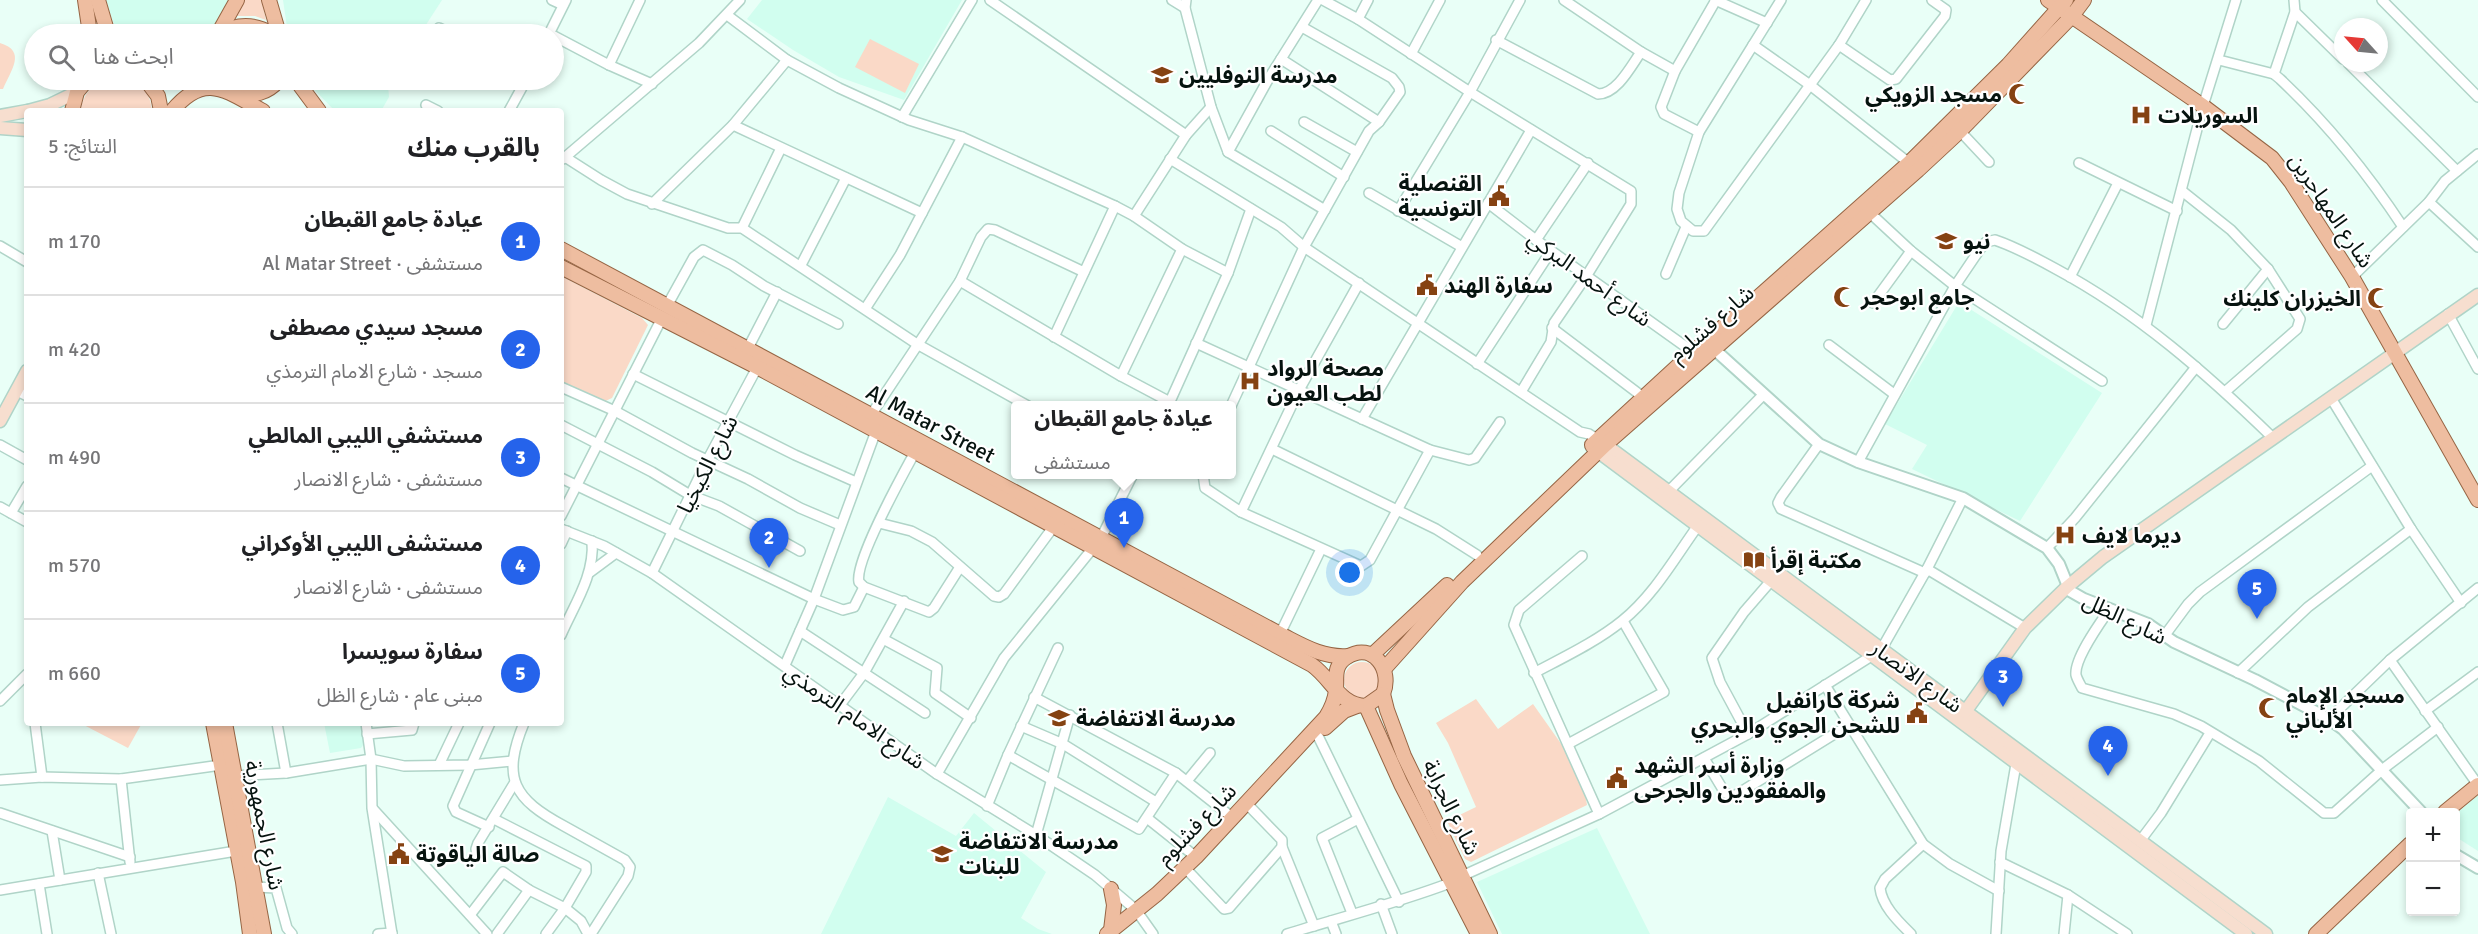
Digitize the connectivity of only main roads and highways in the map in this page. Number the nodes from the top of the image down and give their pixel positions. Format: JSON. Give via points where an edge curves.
{"nodes":[{"id":1,"x":85,"y":0,"type":"edge"},
{"id":2,"x":98,"y":0,"type":"edge"},
{"id":3,"x":237,"y":0,"type":"edge"},
{"id":4,"x":269,"y":0,"type":"edge"},
{"id":5,"x":2048,"y":0,"type":"edge"},
{"id":6,"x":2084,"y":0,"type":"edge"},
{"id":7,"x":2066,"y":8,"type":"edge"},
{"id":8,"x":89,"y":24,"type":"edge"},
{"id":9,"x":105,"y":24,"type":"edge"},
{"id":10,"x":224,"y":24,"type":"edge"},
{"id":11,"x":276,"y":24,"type":"edge"},
{"id":12,"x":2011,"y":69,"type":"junction"},
{"id":13,"x":154,"y":90,"type":"edge"},
{"id":14,"x":198,"y":90,"type":"edge"},
{"id":15,"x":218,"y":90,"type":"edge"},
{"id":16,"x":266,"y":90,"type":"edge"},
{"id":17,"x":303,"y":90,"type":"edge"},
{"id":18,"x":225,"y":91,"type":"junction"},
{"id":19,"x":77,"y":92,"type":"joint"},
{"id":20,"x":38,"y":108,"type":"edge"},
{"id":21,"x":73,"y":108,"type":"edge"},
{"id":22,"x":160,"y":108,"type":"edge"},
{"id":23,"x":175,"y":108,"type":"edge"},
{"id":24,"x":257,"y":108,"type":"edge"},
{"id":25,"x":317,"y":108,"type":"edge"},
{"id":26,"x":24,"y":112,"type":"edge"},
{"id":27,"x":0,"y":116,"type":"edge"},
{"id":28,"x":0,"y":128,"type":"edge"},
{"id":29,"x":24,"y":130,"type":"edge"},
{"id":30,"x":564,"y":251,"type":"edge"},
{"id":31,"x":564,"y":269,"type":"edge"},
{"id":32,"x":2478,"y":295,"type":"edge"},
{"id":33,"x":2394,"y":352,"type":"junction"},
{"id":34,"x":760,"y":362,"type":"junction"},
{"id":35,"x":22,"y":394,"type":"edge"},
{"id":36,"x":0,"y":420,"type":"edge"},
{"id":37,"x":871,"y":424,"type":"junction"},
{"id":38,"x":1598,"y":446,"type":"junction"},
{"id":39,"x":2476,"y":490,"type":"edge"},
{"id":40,"x":1097,"y":542,"type":"junction"},
{"id":41,"x":1876,"y":652,"type":"junction"},
{"id":42,"x":1372,"y":655,"type":"junction"},
{"id":43,"x":1348,"y":656,"type":"junction"},
{"id":44,"x":1385,"y":668,"type":"junction"},
{"id":45,"x":1336,"y":688,"type":"junction"},
{"id":46,"x":1383,"y":694,"type":"junction"},
{"id":47,"x":1362,"y":706,"type":"junction"},
{"id":48,"x":1965,"y":712,"type":"junction"},
{"id":49,"x":214,"y":726,"type":"edge"},
{"id":50,"x":226,"y":726,"type":"edge"},
{"id":51,"x":1313,"y":736,"type":"junction"},
{"id":52,"x":2478,"y":785,"type":"edge"},
{"id":53,"x":2079,"y":803,"type":"junction"},
{"id":54,"x":2451,"y":808,"type":"edge"},
{"id":55,"x":2406,"y":848,"type":"edge"},
{"id":56,"x":1456,"y":879,"type":"junction"},
{"id":57,"x":1111,"y":889,"type":"road end"},
{"id":58,"x":1139,"y":913,"type":"junction"},
{"id":59,"x":1113,"y":933,"type":"edge"},
{"id":60,"x":250,"y":934,"type":"edge"},
{"id":61,"x":264,"y":934,"type":"edge"},
{"id":62,"x":1478,"y":934,"type":"edge"},
{"id":63,"x":1490,"y":934,"type":"edge"},
{"id":64,"x":2246,"y":934,"type":"edge"},
{"id":65,"x":2266,"y":934,"type":"edge"},
{"id":66,"x":2316,"y":934,"type":"edge"}],
"edges":[{"from":1,"to":8,"type":"main road"},
{"from":2,"to":9,"type":"main road"},
{"from":3,"to":10,"type":"main road"},
{"from":4,"to":11,"type":"main road"},
{"from":5,"to":7,"type":"main road","name":"شارع المهاجرين"},
{"from":6,"to":7,"type":"main road","name":"شارع فشلوم"},
{"from":7,"to":12,"type":"main road","name":"شارع فشلوم"},
{"from":7,"to":33,"type":"main road","name":"شارع المهاجرين","via":[[2115,48],[2272,158],[2352,277]]},
{"from":12,"to":38,"type":"main road","name":"شارع فشلوم","via":[[1643,397]]},
{"from":12,"to":38,"type":"main road","name":"شارع فشلوم","via":[[1960,131]]},
{"from":13,"to":22,"type":"main road"},
{"from":14,"to":23,"type":"main road"},
{"from":15,"to":18,"type":"main road"},
{"from":16,"to":18,"type":"main road","via":[[252,95]]},
{"from":17,"to":25,"type":"main road"},
{"from":18,"to":24,"type":"main road"},
{"from":19,"to":20,"type":"main road"},
{"from":19,"to":21,"type":"main road"},
{"from":26,"to":27,"type":"main road"},
{"from":28,"to":29,"type":"main road"},
{"from":30,"to":34,"type":"main road","name":"Al Matar Street","via":[[748,348]]},
{"from":31,"to":34,"type":"main road"},
{"from":32,"to":33,"type":"main road"},
{"from":33,"to":39,"type":"main road","name":"شارع المهاجرين"},
{"from":33,"to":48,"type":"main road","via":[[2118,544],[2025,628]]},
{"from":34,"to":37,"type":"main road","name":"Al Matar Street"},
{"from":35,"to":36,"type":"main road"},
{"from":37,"to":40,"type":"main road","name":"Al Matar Street"},
{"from":37,"to":40,"type":"main road","via":[[915,452],[1054,526]]},
{"from":38,"to":41,"type":"main road","name":"شارع الانصار","via":[[1668,492]]},
{"from":38,"to":41,"type":"main road","name":"شارع الانصار","via":[[1770,582]]},
{"from":38,"to":42,"type":"main road","name":"شارع فشلوم"},
{"from":38,"to":44,"type":"main road","name":"شارع فشلوم","via":[[1462,582]]},
{"from":40,"to":43,"type":"main road","name":"Al Matar Street","via":[[1316,652]]},
{"from":40,"to":45,"type":"main road","via":[[1312,665]]},
{"from":41,"to":48,"type":"main road","name":"شارع الانصار"},
{"from":41,"to":53,"type":"main road","name":"شارع الانصار","via":[[2016,764]]},
{"from":42,"to":43,"type":"main road"},
{"from":42,"to":44,"type":"main road"},
{"from":43,"to":45,"type":"main road","via":[[1335,674]]},
{"from":44,"to":46,"type":"main road"},
{"from":45,"to":47,"type":"main road","via":[[1344,700]]},
{"from":45,"to":51,"type":"main road","via":[[1332,707]]},
{"from":46,"to":47,"type":"main road"},
{"from":46,"to":56,"type":"main road","name":"شارع الجرابة","via":[[1404,756]]},
{"from":47,"to":51,"type":"main road","via":[[1344,711]]},
{"from":47,"to":56,"type":"main road","name":"شارع الجرابة"},
{"from":48,"to":53,"type":"main road","name":"شارع الانصار"},
{"from":49,"to":60,"type":"main road","name":"شارع الجمهورية"},
{"from":50,"to":61,"type":"main road","name":"شارع الجمهورية"},
{"from":51,"to":58,"type":"main road","name":"شارع فشلوم"},
{"from":51,"to":58,"type":"main road","name":"شارع فشلوم","via":[[1190,873],[1161,900]]},
{"from":52,"to":54,"type":"main road"},
{"from":53,"to":64,"type":"main road","name":"شارع الانصار"},
{"from":53,"to":65,"type":"main road","name":"شارع الانصار","via":[[2140,841]]},
{"from":55,"to":66,"type":"main road"},
{"from":56,"to":62,"type":"main road","name":"شارع الجرابة"},
{"from":56,"to":63,"type":"main road","name":"شارع الجرابة"},
{"from":57,"to":59,"type":"main road"},
{"from":58,"to":59,"type":"main road","name":"شارع فشلوم"}]}
